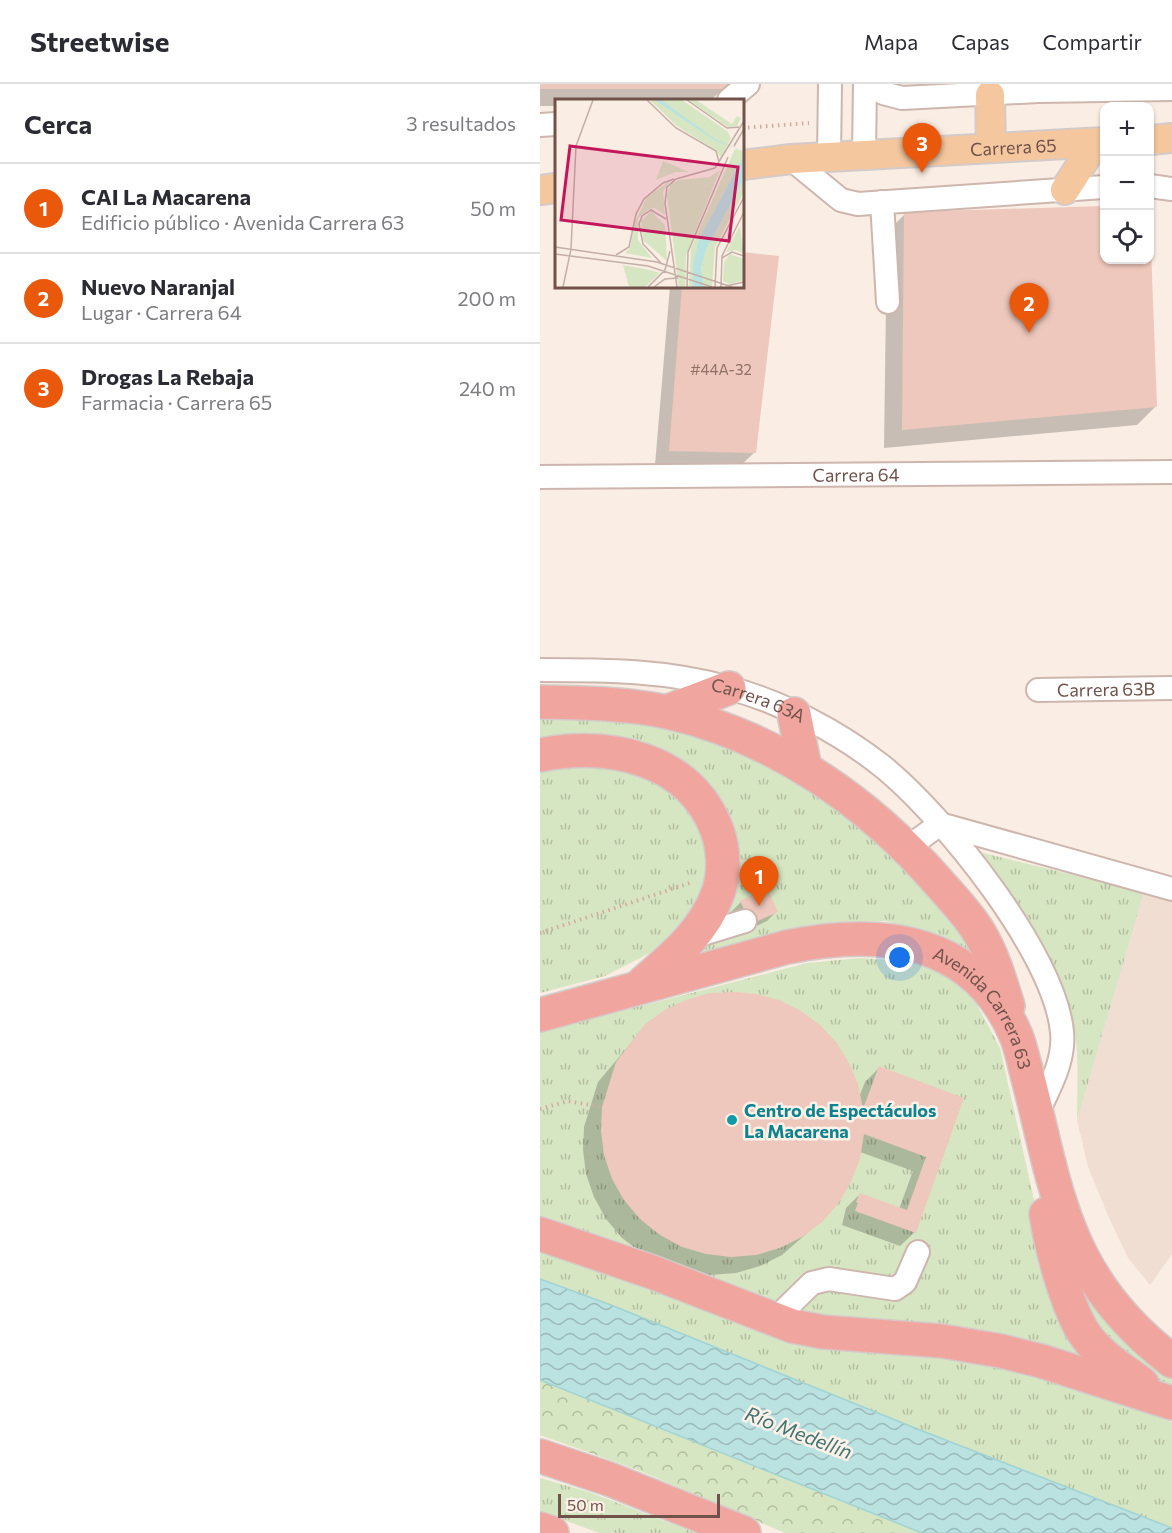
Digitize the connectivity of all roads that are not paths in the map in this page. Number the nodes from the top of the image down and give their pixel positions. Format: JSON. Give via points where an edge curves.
{"nodes":[{"id":1,"x":748,"y":84,"type":"edge"},
{"id":2,"x":830,"y":84,"type":"edge"},
{"id":3,"x":865,"y":84,"type":"edge"},
{"id":4,"x":872,"y":84,"type":"edge"},
{"id":5,"x":1172,"y":89,"type":"edge"},
{"id":6,"x":990,"y":95,"type":"junction"},
{"id":7,"x":730,"y":99,"type":"edge"},
{"id":8,"x":555,"y":124,"type":"edge"},
{"id":9,"x":540,"y":125,"type":"edge"},
{"id":10,"x":1172,"y":138,"type":"edge"},
{"id":11,"x":1154,"y":140,"type":"edge"},
{"id":12,"x":1100,"y":142,"type":"edge"},
{"id":13,"x":991,"y":148,"type":"junction"},
{"id":14,"x":864,"y":155,"type":"junction"},
{"id":15,"x":829,"y":157,"type":"junction"},
{"id":16,"x":791,"y":159,"type":"junction"},
{"id":17,"x":744,"y":165,"type":"edge"},
{"id":18,"x":1154,"y":187,"type":"edge"},
{"id":19,"x":555,"y":188,"type":"edge"},
{"id":20,"x":1100,"y":188,"type":"edge"},
{"id":21,"x":1172,"y":189,"type":"edge"},
{"id":22,"x":540,"y":190,"type":"edge"},
{"id":23,"x":1065,"y":190,"type":"junction"},
{"id":24,"x":882,"y":202,"type":"junction"},
{"id":25,"x":888,"y":302,"type":"dead end"},
{"id":26,"x":1172,"y":472,"type":"edge"},
{"id":27,"x":540,"y":477,"type":"edge"},
{"id":28,"x":540,"y":670,"type":"edge"},
{"id":29,"x":729,"y":688,"type":"junction"},
{"id":30,"x":1172,"y":688,"type":"edge"},
{"id":31,"x":1038,"y":690,"type":"dead end"},
{"id":32,"x":540,"y":702,"type":"edge"},
{"id":33,"x":666,"y":712,"type":"junction"},
{"id":34,"x":794,"y":714,"type":"junction"},
{"id":35,"x":540,"y":754,"type":"edge"},
{"id":36,"x":805,"y":768,"type":"junction"},
{"id":37,"x":940,"y":824,"type":"junction"},
{"id":38,"x":907,"y":848,"type":"junction"},
{"id":39,"x":1172,"y":889,"type":"edge"},
{"id":40,"x":745,"y":921,"type":"dead end"},
{"id":41,"x":693,"y":937,"type":"junction"},
{"id":42,"x":637,"y":989,"type":"junction"},
{"id":43,"x":540,"y":1015,"type":"edge"},
{"id":44,"x":1017,"y":1039,"type":"junction"},
{"id":45,"x":1037,"y":1114,"type":"junction"},
{"id":46,"x":540,"y":1234,"type":"edge"},
{"id":47,"x":918,"y":1252,"type":"dead end"},
{"id":48,"x":774,"y":1320,"type":"junction"},
{"id":49,"x":1172,"y":1360,"type":"edge"},
{"id":50,"x":1168,"y":1402,"type":"edge"},
{"id":51,"x":540,"y":1456,"type":"edge"},
{"id":52,"x":540,"y":1529,"type":"edge"},
{"id":53,"x":552,"y":1533,"type":"edge"},
{"id":54,"x":744,"y":1533,"type":"edge"}],
"edges":[{"from":1,"to":7,"type":"street"},
{"from":2,"to":15,"type":"street"},
{"from":3,"to":14,"type":"street"},
{"from":4,"to":6,"type":"street","via":[[892,97]]},
{"from":5,"to":6,"type":"street"},
{"from":6,"to":13,"type":"main road"},
{"from":8,"to":9,"type":"street"},
{"from":10,"to":11,"type":"main road"},
{"from":12,"to":13,"type":"main road","name":"Carrera 65"},
{"from":12,"to":23,"type":"main road"},
{"from":13,"to":14,"type":"main road","name":"Carrera 65"},
{"from":14,"to":15,"type":"main road","name":"Carrera 65"},
{"from":15,"to":16,"type":"main road","name":"Carrera 65"},
{"from":16,"to":17,"type":"main road","name":"Carrera 65"},
{"from":16,"to":24,"type":"street","via":[[841,200],[858,204]]},
{"from":18,"to":21,"type":"street"},
{"from":19,"to":22,"type":"main road"},
{"from":20,"to":23,"type":"street"},
{"from":23,"to":24,"type":"street"},
{"from":24,"to":25,"type":"street"},
{"from":26,"to":27,"type":"street","name":"Carrera 64"},
{"from":28,"to":29,"type":"street","name":"Carrera 63A","via":[[638,672]]},
{"from":29,"to":33,"type":"highway"},
{"from":29,"to":34,"type":"street","name":"Carrera 63A"},
{"from":30,"to":31,"type":"street","name":"Carrera 63B"},
{"from":32,"to":33,"type":"highway","via":[[597,703]]},
{"from":33,"to":36,"type":"highway","via":[[721,727]]},
{"from":34,"to":36,"type":"highway"},
{"from":34,"to":37,"type":"street","name":"Carrera 63A","via":[[855,746]]},
{"from":35,"to":41,"type":"highway","via":[[614,752],[659,765],[702,801],[712,818],[723,855],[722,872],[714,904]]},
{"from":36,"to":38,"type":"highway"},
{"from":37,"to":38,"type":"street"},
{"from":37,"to":39,"type":"street","name":"Carrera 63A"},
{"from":37,"to":45,"type":"street","name":"Carrera 63A","via":[[1006,907],[1043,972],[1057,1006],[1063,1033],[1062,1054]]},
{"from":38,"to":44,"type":"highway","via":[[979,932],[1000,978]]},
{"from":40,"to":41,"type":"street"},
{"from":41,"to":42,"type":"highway"},
{"from":42,"to":43,"type":"highway","name":"Avenida Carrera 63"},
{"from":42,"to":44,"type":"highway","name":"Avenida Carrera 63","via":[[828,940],[903,942],[952,959],[974,976],[993,997]]},
{"from":44,"to":45,"type":"highway","name":"Avenida Carrera 63"},
{"from":45,"to":49,"type":"highway","name":"Avenida Carrera 63","via":[[1059,1199],[1079,1251],[1121,1316]]},
{"from":45,"to":50,"type":"highway","via":[[1049,1231],[1081,1327],[1095,1346]]},
{"from":46,"to":48,"type":"highway"},
{"from":47,"to":48,"type":"street","via":[[906,1282],[895,1289],[829,1280],[812,1282]]},
{"from":48,"to":50,"type":"highway","via":[[823,1332],[942,1341],[1001,1351]]},
{"from":51,"to":54,"type":"highway"},
{"from":52,"to":53,"type":"highway"}]}
